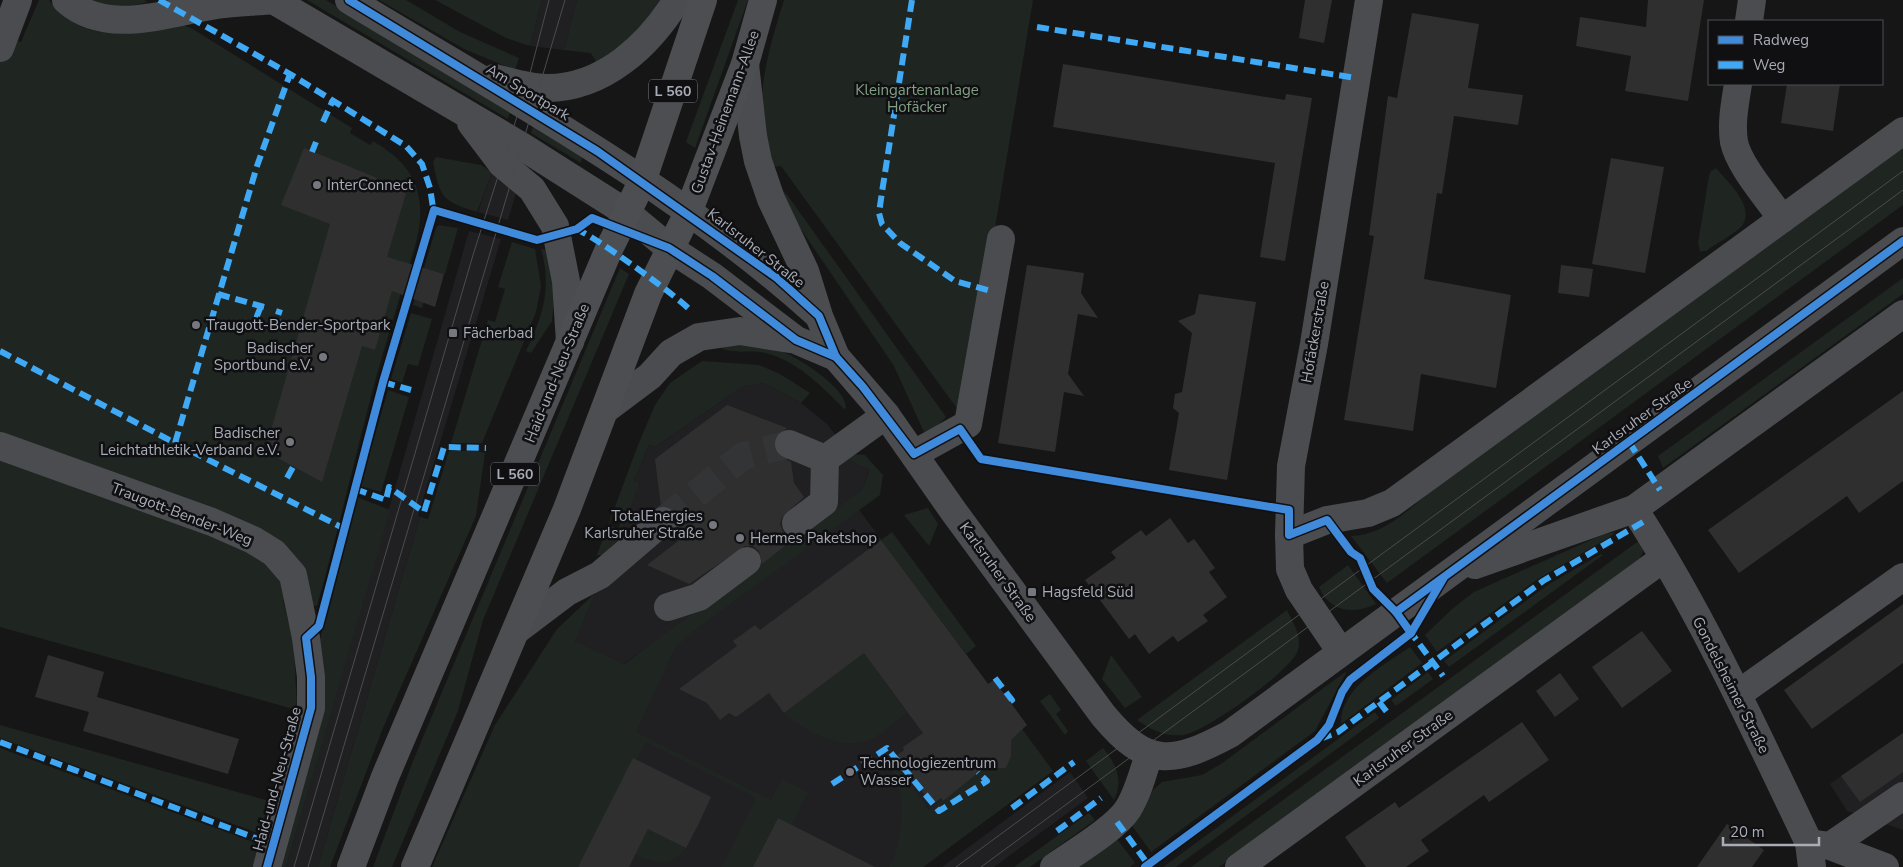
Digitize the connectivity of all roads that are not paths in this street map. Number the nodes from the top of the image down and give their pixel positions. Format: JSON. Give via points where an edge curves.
{"nodes":[{"id":1,"x":18,"y":0,"type":"edge"},
{"id":2,"x":66,"y":0,"type":"edge"},
{"id":3,"x":274,"y":0,"type":"edge"},
{"id":4,"x":349,"y":0,"type":"edge"},
{"id":5,"x":678,"y":0,"type":"edge"},
{"id":6,"x":703,"y":0,"type":"edge"},
{"id":7,"x":763,"y":0,"type":"edge"},
{"id":8,"x":1369,"y":0,"type":"edge"},
{"id":9,"x":1752,"y":0,"type":"edge"},
{"id":10,"x":1749,"y":20,"type":"edge"},
{"id":11,"x":0,"y":48,"type":"edge"},
{"id":12,"x":745,"y":64,"type":"junction"},
{"id":13,"x":457,"y":65,"type":"junction"},
{"id":14,"x":1738,"y":85,"type":"edge"},
{"id":15,"x":464,"y":114,"type":"junction"},
{"id":16,"x":1903,"y":131,"type":"edge"},
{"id":17,"x":642,"y":182,"type":"junction"},
{"id":18,"x":627,"y":213,"type":"junction"},
{"id":19,"x":688,"y":214,"type":"junction"},
{"id":20,"x":1782,"y":218,"type":"junction"},
{"id":21,"x":1001,"y":239,"type":"dead end"},
{"id":22,"x":1903,"y":241,"type":"edge"},
{"id":23,"x":669,"y":248,"type":"junction"},
{"id":24,"x":1903,"y":314,"type":"edge"},
{"id":25,"x":819,"y":316,"type":"junction"},
{"id":26,"x":796,"y":340,"type":"junction"},
{"id":27,"x":570,"y":342,"type":"junction"},
{"id":28,"x":836,"y":357,"type":"junction"},
{"id":29,"x":606,"y":408,"type":"junction"},
{"id":30,"x":886,"y":415,"type":"junction"},
{"id":31,"x":789,"y":444,"type":"tunnel mouth"},
{"id":32,"x":0,"y":446,"type":"edge"},
{"id":33,"x":914,"y":454,"type":"junction"},
{"id":34,"x":825,"y":459,"type":"junction"},
{"id":35,"x":1634,"y":508,"type":"junction"},
{"id":36,"x":662,"y":521,"type":"tunnel mouth"},
{"id":37,"x":796,"y":523,"type":"dead end"},
{"id":38,"x":1288,"y":535,"type":"junction"},
{"id":39,"x":1664,"y":558,"type":"junction"},
{"id":40,"x":747,"y":561,"type":"dead end"},
{"id":41,"x":1445,"y":575,"type":"junction"},
{"id":42,"x":1903,"y":577,"type":"edge"},
{"id":43,"x":668,"y":607,"type":"dead end"},
{"id":44,"x":518,"y":629,"type":"junction"},
{"id":45,"x":306,"y":638,"type":"joint"},
{"id":46,"x":1341,"y":652,"type":"junction"},
{"id":47,"x":1738,"y":694,"type":"junction"},
{"id":48,"x":1149,"y":754,"type":"junction"},
{"id":49,"x":1903,"y":796,"type":"edge"},
{"id":50,"x":1817,"y":852,"type":"edge"},
{"id":51,"x":267,"y":867,"type":"edge"},
{"id":52,"x":351,"y":867,"type":"edge"},
{"id":53,"x":414,"y":867,"type":"edge"},
{"id":54,"x":1054,"y":867,"type":"edge"},
{"id":55,"x":1239,"y":867,"type":"edge"},
{"id":56,"x":1885,"y":867,"type":"edge"}],
"edges":[{"from":1,"to":11,"type":"street"},
{"from":2,"to":3,"type":"street","via":[[77,10],[105,19],[132,19],[219,4]]},
{"from":3,"to":15,"type":"street"},
{"from":4,"to":13,"type":"street","name":"Am Sportpark"},
{"from":5,"to":13,"type":"street","via":[[650,37],[632,54],[593,79],[540,88],[512,83]]},
{"from":6,"to":17,"type":"main road","number":"L 560"},
{"from":7,"to":12,"type":"main road","name":"Gustav-Heinemann-Allee"},
{"from":8,"to":38,"type":"street","name":"Hofäckerstraße","via":[[1314,344],[1291,466]]},
{"from":9,"to":10,"type":"street"},
{"from":12,"to":19,"type":"main road","name":"Gustav-Heinemann-Allee"},
{"from":12,"to":25,"type":"street","via":[[758,161],[771,199],[805,270]]},
{"from":13,"to":17,"type":"street","name":"Am Sportpark","via":[[534,110]]},
{"from":14,"to":20,"type":"street","via":[[1732,128],[1734,144],[1740,158]]},
{"from":15,"to":18,"type":"street"},
{"from":15,"to":27,"type":"street","via":[[502,164],[532,189],[555,226],[566,281]]},
{"from":16,"to":20,"type":"street"},
{"from":17,"to":18,"type":"main road","number":"L 560"},
{"from":17,"to":19,"type":"street","name":"Am Sportpark"},
{"from":18,"to":23,"type":"street","name":"Karlsruher Straße"},
{"from":18,"to":27,"type":"main road","name":"Haid-und-Neu-Straße","number":"L 560","via":[[608,249]]},
{"from":19,"to":23,"type":"main road","name":"Gustav-Heinemann-Allee"},
{"from":19,"to":25,"type":"street","name":"Karlsruher Straße","via":[[777,278]]},
{"from":20,"to":38,"type":"street","via":[[1392,503],[1368,514],[1327,520]]},
{"from":21,"to":33,"type":"street","via":[[968,424]]},
{"from":22,"to":41,"type":"street","name":"Karlsruher Straße"},
{"from":23,"to":26,"type":"street","name":"Karlsruher Straße","via":[[712,276]]},
{"from":23,"to":29,"type":"main road","via":[[648,294]]},
{"from":24,"to":35,"type":"street","name":"Karlsruher Straße"},
{"from":25,"to":28,"type":"street","name":"Karlsruher Straße"},
{"from":26,"to":28,"type":"street","name":"Karlsruher Straße"},
{"from":26,"to":29,"type":"street","via":[[740,330],[699,337],[671,353],[650,376]]},
{"from":27,"to":52,"type":"main road","name":"Haid-und-Neu-Straße","number":"L 560"},
{"from":28,"to":30,"type":"street","name":"Karlsruher Straße"},
{"from":29,"to":44,"type":"main road"},
{"from":30,"to":33,"type":"street","name":"Karlsruher Straße"},
{"from":30,"to":34,"type":"street"},
{"from":31,"to":34,"type":"street"},
{"from":32,"to":45,"type":"street","name":"Traugott-Bender-Weg","via":[[212,522],[274,553],[293,576]]},
{"from":33,"to":48,"type":"street","name":"Karlsruher Straße","via":[[1092,701],[1126,741]]},
{"from":34,"to":37,"type":"street","via":[[824,502]]},
{"from":35,"to":39,"type":"street","name":"Gondelsheimer Straße"},
{"from":35,"to":41,"type":"street","name":"Karlsruher Straße"},
{"from":36,"to":44,"type":"street","via":[[600,576],[567,592]]},
{"from":38,"to":46,"type":"street","name":"Hofäckerstraße","via":[[1292,576]]},
{"from":39,"to":47,"type":"street","name":"Gondelsheimer Straße"},
{"from":39,"to":55,"type":"street","name":"Karlsruher Straße"},
{"from":40,"to":43,"type":"street","via":[[698,597]]},
{"from":41,"to":46,"type":"street","name":"Karlsruher Straße"},
{"from":42,"to":47,"type":"street"},
{"from":44,"to":53,"type":"main road"},
{"from":45,"to":51,"type":"street","name":"Haid-und-Neu-Straße","via":[[311,708]]},
{"from":46,"to":48,"type":"street","name":"Karlsruher Straße","via":[[1230,734],[1190,754],[1166,757]]},
{"from":47,"to":50,"type":"street","name":"Gondelsheimer Straße"},
{"from":48,"to":54,"type":"street","via":[[1127,811],[1117,822]]},
{"from":49,"to":50,"type":"street"},
{"from":50,"to":56,"type":"street"}]}
